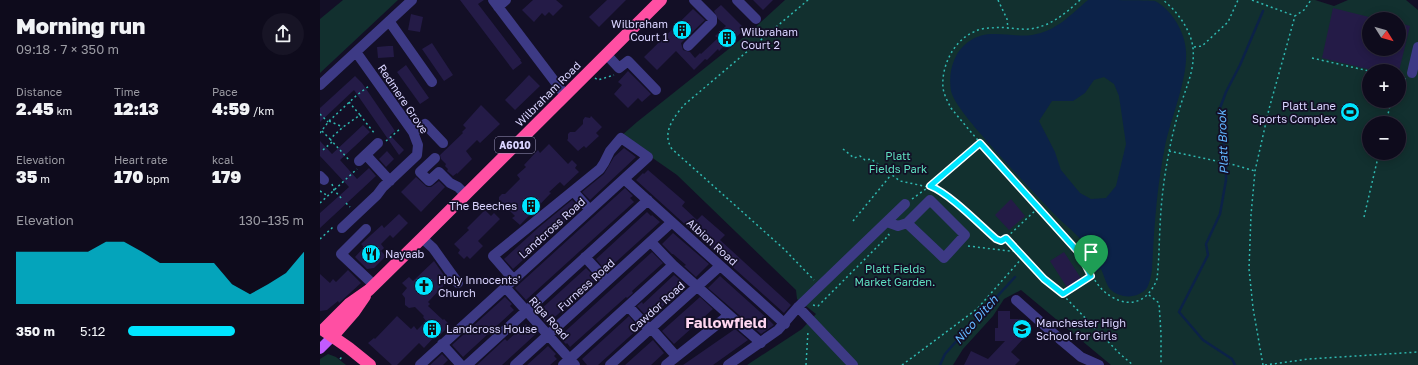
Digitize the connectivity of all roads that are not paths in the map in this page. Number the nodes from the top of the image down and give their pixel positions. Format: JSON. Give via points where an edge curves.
{"nodes":[{"id":1,"x":412,"y":0,"type":"edge"},
{"id":2,"x":661,"y":0,"type":"edge"},
{"id":3,"x":694,"y":0,"type":"edge"},
{"id":4,"x":737,"y":0,"type":"edge"},
{"id":5,"x":499,"y":2,"type":"edge"},
{"id":6,"x":756,"y":19,"type":"dead end"},
{"id":7,"x":389,"y":21,"type":"junction"},
{"id":8,"x":688,"y":46,"type":"dead end"},
{"id":9,"x":1418,"y":47,"type":"edge"},
{"id":10,"x":356,"y":52,"type":"junction"},
{"id":11,"x":606,"y":54,"type":"junction"},
{"id":12,"x":1412,"y":73,"type":"dead end"},
{"id":13,"x":432,"y":82,"type":"dead end"},
{"id":14,"x":320,"y":85,"type":"edge"},
{"id":15,"x":656,"y":90,"type":"dead end"},
{"id":16,"x":565,"y":95,"type":"junction"},
{"id":17,"x":410,"y":128,"type":"junction"},
{"id":18,"x":379,"y":141,"type":"road end"},
{"id":19,"x":443,"y":143,"type":"dead end"},
{"id":20,"x":434,"y":158,"type":"dead end"},
{"id":21,"x":624,"y":179,"type":"junction"},
{"id":22,"x":390,"y":181,"type":"junction"},
{"id":23,"x":573,"y":191,"type":"junction"},
{"id":24,"x":466,"y":195,"type":"junction"},
{"id":25,"x":648,"y":200,"type":"junction"},
{"id":26,"x":905,"y":204,"type":"road end"},
{"id":27,"x":590,"y":210,"type":"junction"},
{"id":28,"x":672,"y":222,"type":"junction"},
{"id":29,"x":887,"y":222,"type":"junction"},
{"id":30,"x":907,"y":223,"type":"junction"},
{"id":31,"x":342,"y":228,"type":"road end"},
{"id":32,"x":366,"y":229,"type":"dead end"},
{"id":33,"x":422,"y":238,"type":"junction"},
{"id":34,"x":651,"y":242,"type":"junction"},
{"id":35,"x":585,"y":258,"type":"junction"},
{"id":36,"x":673,"y":265,"type":"junction"},
{"id":37,"x":720,"y":266,"type":"junction"},
{"id":38,"x":513,"y":279,"type":"junction"},
{"id":39,"x":607,"y":282,"type":"junction"},
{"id":40,"x":458,"y":283,"type":"dead end"},
{"id":41,"x":698,"y":286,"type":"junction"},
{"id":42,"x":371,"y":287,"type":"junction"},
{"id":43,"x":505,"y":287,"type":"junction"},
{"id":44,"x":1016,"y":300,"type":"dead end"},
{"id":45,"x":801,"y":305,"type":"junction"},
{"id":46,"x":628,"y":306,"type":"junction"},
{"id":47,"x":526,"y":311,"type":"junction"},
{"id":48,"x":729,"y":315,"type":"junction"},
{"id":49,"x":784,"y":324,"type":"junction"},
{"id":50,"x":650,"y":329,"type":"junction"},
{"id":51,"x":324,"y":332,"type":"edge"},
{"id":52,"x":548,"y":335,"type":"junction"},
{"id":53,"x":761,"y":343,"type":"junction"},
{"id":54,"x":442,"y":344,"type":"junction"},
{"id":55,"x":320,"y":349,"type":"edge"},
{"id":56,"x":676,"y":356,"type":"junction"},
{"id":57,"x":569,"y":363,"type":"edge"},
{"id":58,"x":370,"y":365,"type":"edge"},
{"id":59,"x":420,"y":365,"type":"edge"},
{"id":60,"x":461,"y":365,"type":"edge"},
{"id":61,"x":467,"y":365,"type":"edge"},
{"id":62,"x":515,"y":365,"type":"edge"},
{"id":63,"x":610,"y":365,"type":"edge"},
{"id":64,"x":666,"y":365,"type":"edge"},
{"id":65,"x":728,"y":365,"type":"edge"},
{"id":66,"x":853,"y":365,"type":"edge"},
{"id":67,"x":1099,"y":365,"type":"edge"}],
"edges":[{"from":1,"to":7,"type":"street"},
{"from":2,"to":11,"type":"highway","name":"Wilbraham Road","number":"A6010"},
{"from":3,"to":8,"type":"street","via":[[712,18],[712,22]]},
{"from":4,"to":6,"type":"street"},
{"from":5,"to":16,"type":"street"},
{"from":7,"to":10,"type":"street"},
{"from":7,"to":13,"type":"street"},
{"from":9,"to":12,"type":"street"},
{"from":10,"to":14,"type":"street"},
{"from":10,"to":17,"type":"street","name":"Redmere Grove"},
{"from":11,"to":15,"type":"street","via":[[619,68],[628,61]]},
{"from":11,"to":16,"type":"highway","name":"Wilbraham Road","number":"A6010"},
{"from":16,"to":24,"type":"highway","name":"Wilbraham Road","number":"A6010"},
{"from":17,"to":19,"type":"street","via":[[425,124]]},
{"from":17,"to":22,"type":"street","name":"Redmere Grove","via":[[418,145],[417,155]]},
{"from":18,"to":22,"type":"street","via":[[357,161]]},
{"from":20,"to":24,"type":"street","via":[[420,172],[429,181],[439,172]]},
{"from":21,"to":23,"type":"street","name":"Landcross Road","via":[[648,157],[621,138],[600,169]]},
{"from":21,"to":25,"type":"street","name":"Albion Road"},
{"from":21,"to":27,"type":"street","name":"Landcross Road"},
{"from":22,"to":31,"type":"street","name":"Redmere Grove"},
{"from":23,"to":27,"type":"street"},
{"from":23,"to":38,"type":"street","via":[[493,256]]},
{"from":24,"to":33,"type":"highway","name":"Wilbraham Road","number":"A6010"},
{"from":25,"to":28,"type":"street","name":"Albion Road"},
{"from":25,"to":35,"type":"street"},
{"from":26,"to":29,"type":"street"},
{"from":27,"to":38,"type":"street","name":"Landcross Road"},
{"from":28,"to":34,"type":"street","name":"Furness Road"},
{"from":28,"to":37,"type":"street","name":"Albion Road"},
{"from":29,"to":30,"type":"street","via":[[898,226]]},
{"from":29,"to":45,"type":"street"},
{"from":30,"to":30,"type":"street","via":[[930,200],[965,235],[944,258]]},
{"from":32,"to":42,"type":"street","via":[[341,254]]},
{"from":33,"to":40,"type":"street","via":[[433,248]]},
{"from":33,"to":42,"type":"highway","name":"Wilbraham Road","number":"A6010"},
{"from":34,"to":36,"type":"street"},
{"from":34,"to":39,"type":"street","name":"Furness Road"},
{"from":35,"to":39,"type":"street"},
{"from":35,"to":47,"type":"street"},
{"from":36,"to":41,"type":"street"},
{"from":36,"to":46,"type":"street"},
{"from":37,"to":41,"type":"street","name":"Cawdor Road"},
{"from":37,"to":49,"type":"street","name":"Albion Road"},
{"from":38,"to":43,"type":"street","name":"Landcross Road"},
{"from":39,"to":52,"type":"street","name":"Furness Road"},
{"from":41,"to":48,"type":"street"},
{"from":41,"to":50,"type":"street","name":"Cawdor Road"},
{"from":42,"to":51,"type":"highway","name":"Wilbraham Road","number":"A6010","via":[[354,312]]},
{"from":43,"to":47,"type":"street","name":"Riga Road"},
{"from":43,"to":54,"type":"street","name":"Landcross Road"},
{"from":44,"to":67,"type":"street","via":[[1081,357]]},
{"from":45,"to":49,"type":"street"},
{"from":45,"to":66,"type":"street"},
{"from":46,"to":50,"type":"street"},
{"from":46,"to":57,"type":"street"},
{"from":47,"to":52,"type":"street","name":"Riga Road"},
{"from":47,"to":61,"type":"street"},
{"from":48,"to":53,"type":"street"},
{"from":48,"to":56,"type":"street"},
{"from":49,"to":53,"type":"street"},
{"from":50,"to":56,"type":"street"},
{"from":50,"to":63,"type":"street","name":"Cawdor Road"},
{"from":51,"to":55,"type":"main road"},
{"from":51,"to":58,"type":"highway"},
{"from":52,"to":57,"type":"street","name":"Riga Road"},
{"from":52,"to":62,"type":"street","name":"Furness Road"},
{"from":53,"to":65,"type":"street"},
{"from":54,"to":59,"type":"street","name":"Landcross Road"},
{"from":54,"to":60,"type":"street"},
{"from":56,"to":64,"type":"street"}]}
